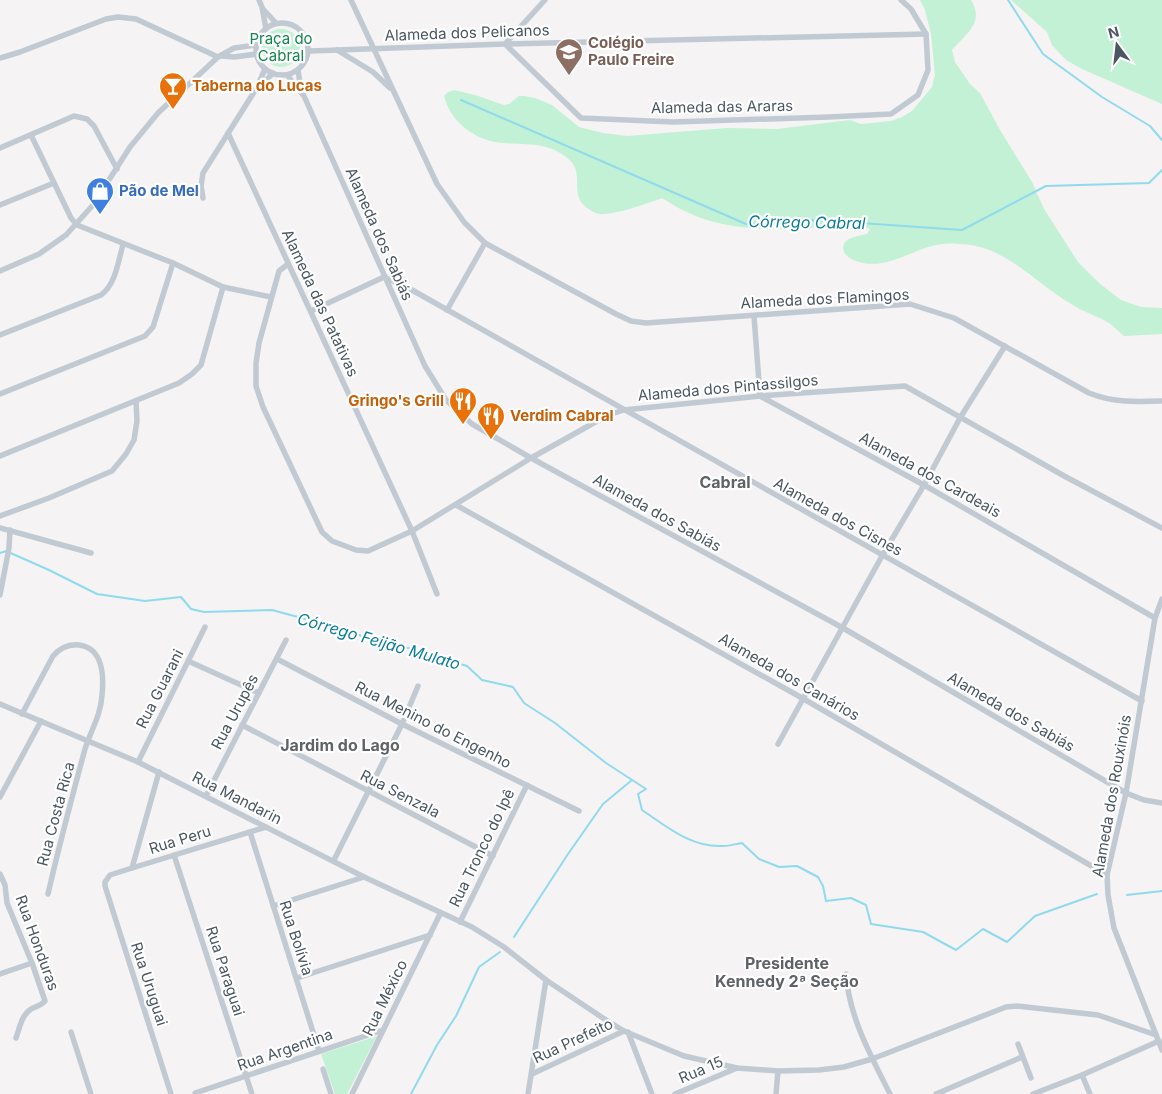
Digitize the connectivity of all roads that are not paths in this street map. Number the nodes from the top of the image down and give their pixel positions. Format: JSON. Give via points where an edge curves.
{"nodes":[{"id":1,"x":259,"y":0,"type":"edge"},
{"id":2,"x":350,"y":0,"type":"edge"},
{"id":3,"x":545,"y":0,"type":"edge"},
{"id":4,"x":901,"y":0,"type":"edge"},
{"id":5,"x":262,"y":7,"type":"junction"},
{"id":6,"x":276,"y":23,"type":"junction"},
{"id":7,"x":266,"y":29,"type":"junction"},
{"id":8,"x":926,"y":34,"type":"junction"},
{"id":9,"x":505,"y":44,"type":"junction"},
{"id":10,"x":256,"y":45,"type":"junction"},
{"id":11,"x":373,"y":49,"type":"junction"},
{"id":12,"x":337,"y":50,"type":"junction"},
{"id":13,"x":310,"y":52,"type":"junction"},
{"id":14,"x":256,"y":54,"type":"junction"},
{"id":15,"x":220,"y":57,"type":"junction"},
{"id":16,"x":0,"y":58,"type":"edge"},
{"id":17,"x":265,"y":69,"type":"junction"},
{"id":18,"x":298,"y":70,"type":"junction"},
{"id":19,"x":273,"y":73,"type":"junction"},
{"id":20,"x":287,"y":75,"type":"junction"},
{"id":21,"x":256,"y":89,"type":"junction"},
{"id":22,"x":300,"y":90,"type":"junction"},
{"id":23,"x":393,"y":91,"type":"junction"},
{"id":24,"x":228,"y":133,"type":"junction"},
{"id":25,"x":31,"y":135,"type":"junction"},
{"id":26,"x":0,"y":148,"type":"edge"},
{"id":27,"x":117,"y":169,"type":"junction"},
{"id":28,"x":54,"y":184,"type":"junction"},
{"id":29,"x":203,"y":198,"type":"dead end"},
{"id":30,"x":0,"y":205,"type":"edge"},
{"id":31,"x":77,"y":225,"type":"junction"},
{"id":32,"x":485,"y":243,"type":"junction"},
{"id":33,"x":123,"y":244,"type":"junction"},
{"id":34,"x":173,"y":263,"type":"junction"},
{"id":35,"x":288,"y":264,"type":"junction"},
{"id":36,"x":0,"y":271,"type":"edge"},
{"id":37,"x":384,"y":277,"type":"junction"},
{"id":38,"x":223,"y":287,"type":"junction"},
{"id":39,"x":271,"y":297,"type":"junction"},
{"id":40,"x":448,"y":310,"type":"junction"},
{"id":41,"x":311,"y":311,"type":"junction"},
{"id":42,"x":754,"y":316,"type":"junction"},
{"id":43,"x":0,"y":335,"type":"edge"},
{"id":44,"x":1005,"y":346,"type":"junction"},
{"id":45,"x":0,"y":394,"type":"edge"},
{"id":46,"x":760,"y":396,"type":"junction"},
{"id":47,"x":136,"y":401,"type":"junction"},
{"id":48,"x":1162,"y":401,"type":"edge"},
{"id":49,"x":624,"y":410,"type":"junction"},
{"id":50,"x":960,"y":418,"type":"junction"},
{"id":51,"x":0,"y":456,"type":"edge"},
{"id":52,"x":531,"y":458,"type":"junction"},
{"id":53,"x":924,"y":485,"type":"junction"},
{"id":54,"x":456,"y":505,"type":"junction"},
{"id":55,"x":0,"y":516,"type":"edge"},
{"id":56,"x":0,"y":528,"type":"edge"},
{"id":57,"x":1162,"y":528,"type":"edge"},
{"id":58,"x":10,"y":530,"type":"junction"},
{"id":59,"x":412,"y":530,"type":"junction"},
{"id":60,"x":91,"y":553,"type":"dead end"},
{"id":61,"x":882,"y":556,"type":"junction"},
{"id":62,"x":438,"y":594,"type":"dead end"},
{"id":63,"x":0,"y":595,"type":"edge"},
{"id":64,"x":1162,"y":599,"type":"edge"},
{"id":65,"x":1155,"y":618,"type":"junction"},
{"id":66,"x":206,"y":627,"type":"dead end"},
{"id":67,"x":843,"y":628,"type":"junction"},
{"id":68,"x":286,"y":640,"type":"dead end"},
{"id":69,"x":277,"y":659,"type":"junction"},
{"id":70,"x":188,"y":661,"type":"junction"},
{"id":71,"x":418,"y":686,"type":"dead end"},
{"id":72,"x":259,"y":693,"type":"junction"},
{"id":73,"x":802,"y":698,"type":"junction"},
{"id":74,"x":1142,"y":701,"type":"junction"},
{"id":75,"x":0,"y":704,"type":"edge"},
{"id":76,"x":22,"y":714,"type":"junction"},
{"id":77,"x":41,"y":722,"type":"junction"},
{"id":78,"x":402,"y":724,"type":"junction"},
{"id":79,"x":242,"y":725,"type":"junction"},
{"id":80,"x":88,"y":740,"type":"junction"},
{"id":81,"x":778,"y":744,"type":"dead end"},
{"id":82,"x":138,"y":762,"type":"junction"},
{"id":83,"x":158,"y":772,"type":"junction"},
{"id":84,"x":527,"y":785,"type":"junction"},
{"id":85,"x":367,"y":791,"type":"junction"},
{"id":86,"x":1126,"y":793,"type":"junction"},
{"id":87,"x":206,"y":796,"type":"junction"},
{"id":88,"x":0,"y":797,"type":"edge"},
{"id":89,"x":1162,"y":803,"type":"edge"},
{"id":90,"x":579,"y":811,"type":"dead end"},
{"id":91,"x":266,"y":827,"type":"junction"},
{"id":92,"x":250,"y":832,"type":"junction"},
{"id":93,"x":174,"y":855,"type":"junction"},
{"id":94,"x":494,"y":856,"type":"junction"},
{"id":95,"x":334,"y":860,"type":"junction"},
{"id":96,"x":132,"y":868,"type":"junction"},
{"id":97,"x":0,"y":874,"type":"edge"},
{"id":98,"x":1107,"y":875,"type":"junction"},
{"id":99,"x":364,"y":877,"type":"junction"},
{"id":100,"x":105,"y":882,"type":"joint"},
{"id":101,"x":48,"y":894,"type":"dead end"},
{"id":102,"x":273,"y":906,"type":"junction"},
{"id":103,"x":440,"y":914,"type":"junction"},
{"id":104,"x":460,"y":922,"type":"junction"},
{"id":105,"x":430,"y":935,"type":"junction"},
{"id":106,"x":32,"y":964,"type":"junction"},
{"id":107,"x":0,"y":974,"type":"edge"},
{"id":108,"x":846,"y":974,"type":"dead end"},
{"id":109,"x":297,"y":978,"type":"junction"},
{"id":110,"x":546,"y":980,"type":"junction"},
{"id":111,"x":383,"y":1030,"type":"junction"},
{"id":112,"x":626,"y":1031,"type":"junction"},
{"id":113,"x":70,"y":1032,"type":"dead end"},
{"id":114,"x":16,"y":1038,"type":"dead end"},
{"id":115,"x":1157,"y":1038,"type":"junction"},
{"id":116,"x":1018,"y":1044,"type":"dead end"},
{"id":117,"x":1162,"y":1050,"type":"edge"},
{"id":118,"x":318,"y":1051,"type":"junction"},
{"id":119,"x":1022,"y":1057,"type":"junction"},
{"id":120,"x":872,"y":1059,"type":"junction"},
{"id":121,"x":737,"y":1068,"type":"junction"},
{"id":122,"x":324,"y":1069,"type":"dead end"},
{"id":123,"x":778,"y":1071,"type":"junction"},
{"id":124,"x":532,"y":1074,"type":"junction"},
{"id":125,"x":246,"y":1076,"type":"junction"},
{"id":126,"x":1082,"y":1076,"type":"junction"},
{"id":127,"x":1030,"y":1078,"type":"dead end"},
{"id":128,"x":195,"y":1093,"type":"dead end"},
{"id":129,"x":91,"y":1094,"type":"edge"},
{"id":130,"x":171,"y":1094,"type":"edge"},
{"id":131,"x":252,"y":1094,"type":"edge"},
{"id":132,"x":331,"y":1094,"type":"edge"},
{"id":133,"x":352,"y":1094,"type":"edge"},
{"id":134,"x":528,"y":1094,"type":"edge"},
{"id":135,"x":652,"y":1094,"type":"edge"},
{"id":136,"x":675,"y":1094,"type":"edge"},
{"id":137,"x":776,"y":1094,"type":"edge"},
{"id":138,"x":890,"y":1094,"type":"edge"},
{"id":139,"x":936,"y":1094,"type":"edge"},
{"id":140,"x":1033,"y":1094,"type":"edge"},
{"id":141,"x":1090,"y":1094,"type":"edge"}],
"edges":[{"from":1,"to":5,"type":"street"},
{"from":2,"to":11,"type":"street","name":"Alameda dos Flamingos"},
{"from":3,"to":9,"type":"street"},
{"from":4,"to":8,"type":"street","name":"Alameda das Araras"},
{"from":5,"to":6,"type":"street"},
{"from":5,"to":7,"type":"street"},
{"from":6,"to":7,"type":"street"},
{"from":6,"to":13,"type":"street","via":[[290,24],[303,32]]},
{"from":7,"to":10,"type":"street"},
{"from":8,"to":9,"type":"street","name":"Alameda dos Pelicanos"},
{"from":8,"to":9,"type":"street","name":"Alameda das Araras","via":[[928,70],[918,95],[891,114],[673,122],[581,118]]},
{"from":9,"to":11,"type":"street","name":"Alameda dos Pelicanos"},
{"from":10,"to":14,"type":"street"},
{"from":10,"to":15,"type":"street","via":[[234,48]]},
{"from":11,"to":12,"type":"street","name":"Alameda dos Pelicanos"},
{"from":11,"to":23,"type":"street","name":"Alameda dos Flamingos"},
{"from":12,"to":13,"type":"street","name":"Alameda dos Pelicanos"},
{"from":12,"to":23,"type":"street","via":[[373,72]]},
{"from":13,"to":18,"type":"street"},
{"from":14,"to":15,"type":"street"},
{"from":14,"to":17,"type":"street"},
{"from":15,"to":16,"type":"street","via":[[136,19],[118,17]]},
{"from":15,"to":27,"type":"street","via":[[144,128]]},
{"from":17,"to":19,"type":"street"},
{"from":17,"to":21,"type":"street"},
{"from":18,"to":20,"type":"street"},
{"from":18,"to":22,"type":"street","name":"Alameda dos Sabiás"},
{"from":19,"to":20,"type":"street"},
{"from":19,"to":21,"type":"street"},
{"from":20,"to":22,"type":"street","name":"Alameda dos Sabiás"},
{"from":21,"to":24,"type":"street"},
{"from":22,"to":37,"type":"street","name":"Alameda dos Sabiás"},
{"from":23,"to":32,"type":"street","name":"Alameda dos Flamingos","via":[[437,184],[462,220]]},
{"from":24,"to":29,"type":"street","via":[[203,174]]},
{"from":24,"to":35,"type":"street","name":"Alameda das Patativas"},
{"from":25,"to":26,"type":"street"},
{"from":25,"to":27,"type":"street","via":[[74,116],[87,119]]},
{"from":25,"to":28,"type":"street"},
{"from":27,"to":31,"type":"street"},
{"from":28,"to":30,"type":"street"},
{"from":28,"to":31,"type":"street","via":[[70,218]]},
{"from":31,"to":33,"type":"street"},
{"from":31,"to":36,"type":"street","via":[[39,254]]},
{"from":32,"to":40,"type":"street"},
{"from":32,"to":42,"type":"street","name":"Alameda dos Flamingos","via":[[632,320],[646,323]]},
{"from":33,"to":34,"type":"street"},
{"from":33,"to":43,"type":"street","via":[[107,291]]},
{"from":34,"to":38,"type":"street"},
{"from":34,"to":45,"type":"street","via":[[154,326],[145,336]]},
{"from":35,"to":39,"type":"street","name":"Alameda dos Pintassilgos","via":[[279,271]]},
{"from":35,"to":41,"type":"street","name":"Alameda das Patativas"},
{"from":37,"to":40,"type":"street","name":"Alameda dos Cisnes"},
{"from":37,"to":41,"type":"street"},
{"from":37,"to":52,"type":"street","name":"Alameda dos Sabiás","via":[[425,366],[446,400],[472,424]]},
{"from":38,"to":39,"type":"street"},
{"from":38,"to":47,"type":"street","via":[[197,370],[179,383]]},
{"from":39,"to":59,"type":"street","name":"Alameda dos Pintassilgos","via":[[259,343],[256,386],[322,532],[332,541],[368,552]]},
{"from":40,"to":49,"type":"street","name":"Alameda dos Cisnes"},
{"from":41,"to":59,"type":"street","name":"Alameda das Patativas"},
{"from":42,"to":44,"type":"street","name":"Alameda dos Flamingos","via":[[910,304],[954,318]]},
{"from":42,"to":46,"type":"street"},
{"from":44,"to":48,"type":"street","name":"Alameda dos Flamingos","via":[[1102,399]]},
{"from":44,"to":50,"type":"street"},
{"from":46,"to":49,"type":"street","name":"Alameda dos Pintassilgos"},
{"from":46,"to":50,"type":"street","name":"Alameda dos Pintassilgos","via":[[905,386]]},
{"from":46,"to":53,"type":"street","name":"Alameda dos Cardeais"},
{"from":47,"to":51,"type":"street"},
{"from":47,"to":55,"type":"street","via":[[134,440],[112,471]]},
{"from":49,"to":52,"type":"street","name":"Alameda dos Pintassilgos","via":[[608,415]]},
{"from":49,"to":61,"type":"street","name":"Alameda dos Cisnes"},
{"from":50,"to":53,"type":"street"},
{"from":50,"to":57,"type":"street","name":"Alameda dos Pintassilgos"},
{"from":52,"to":54,"type":"street","name":"Alameda dos Pintassilgos"},
{"from":52,"to":67,"type":"street","name":"Alameda dos Sabiás"},
{"from":53,"to":61,"type":"street"},
{"from":53,"to":65,"type":"street","name":"Alameda dos Cardeais"},
{"from":54,"to":59,"type":"street","name":"Alameda dos Pintassilgos"},
{"from":54,"to":73,"type":"street","name":"Alameda dos Canários"},
{"from":56,"to":58,"type":"street"},
{"from":58,"to":60,"type":"street"},
{"from":58,"to":63,"type":"street"},
{"from":59,"to":62,"type":"street","name":"Alameda das Patativas"},
{"from":61,"to":67,"type":"street"},
{"from":61,"to":74,"type":"street","name":"Alameda dos Cisnes"},
{"from":64,"to":65,"type":"street","name":"Alameda dos Rouxinóis"},
{"from":65,"to":74,"type":"street","name":"Alameda dos Rouxinóis"},
{"from":66,"to":70,"type":"street","name":"Rua Guarani"},
{"from":67,"to":73,"type":"street"},
{"from":67,"to":86,"type":"street","name":"Alameda dos Sabiás"},
{"from":68,"to":69,"type":"street","name":"Rua Urupês"},
{"from":69,"to":72,"type":"street","name":"Rua Urupês"},
{"from":69,"to":78,"type":"street","name":"Rua Menino do Engenho"},
{"from":70,"to":72,"type":"street"},
{"from":70,"to":82,"type":"street","name":"Rua Guarani"},
{"from":71,"to":78,"type":"street"},
{"from":72,"to":79,"type":"street","name":"Rua Urupês"},
{"from":73,"to":81,"type":"street"},
{"from":73,"to":98,"type":"street","name":"Alameda dos Canários"},
{"from":74,"to":86,"type":"street","name":"Alameda dos Rouxinóis"},
{"from":75,"to":76,"type":"street","name":"Rua Mandarin"},
{"from":76,"to":77,"type":"street","name":"Rua Mandarin"},
{"from":76,"to":80,"type":"street","name":"Rua Costa Rica","via":[[53,656],[74,644],[84,646],[92,650],[100,662],[103,684],[100,713]]},
{"from":77,"to":80,"type":"street","name":"Rua Mandarin"},
{"from":77,"to":88,"type":"street"},
{"from":78,"to":84,"type":"street","name":"Rua Menino do Engenho"},
{"from":78,"to":85,"type":"street"},
{"from":79,"to":85,"type":"street","name":"Rua Senzala"},
{"from":79,"to":87,"type":"street","name":"Rua Urupês"},
{"from":80,"to":82,"type":"street","name":"Rua Mandarin"},
{"from":80,"to":101,"type":"street","name":"Rua Costa Rica"},
{"from":82,"to":83,"type":"street","name":"Rua Mandarin"},
{"from":83,"to":87,"type":"street","name":"Rua Mandarin"},
{"from":83,"to":96,"type":"street"},
{"from":84,"to":90,"type":"street","name":"Rua Menino do Engenho"},
{"from":84,"to":94,"type":"street","name":"Rua Tronco do Ipê"},
{"from":85,"to":94,"type":"street","name":"Rua Senzala"},
{"from":85,"to":95,"type":"street"},
{"from":86,"to":89,"type":"street","name":"Alameda dos Sabiás"},
{"from":86,"to":98,"type":"street","name":"Alameda dos Rouxinóis"},
{"from":87,"to":91,"type":"street","name":"Rua Mandarin"},
{"from":91,"to":92,"type":"street","name":"Rua Peru"},
{"from":91,"to":95,"type":"street","name":"Rua Mandarin"},
{"from":92,"to":93,"type":"street","name":"Rua Peru"},
{"from":92,"to":102,"type":"street","name":"Rua Bolívia"},
{"from":93,"to":96,"type":"street","name":"Rua Peru"},
{"from":93,"to":125,"type":"street","name":"Rua Paraguai"},
{"from":94,"to":104,"type":"street","name":"Rua Tronco do Ipê"},
{"from":95,"to":99,"type":"street","name":"Rua Mandarin"},
{"from":96,"to":100,"type":"street","name":"Rua Peru","via":[[110,875]]},
{"from":97,"to":106,"type":"street","name":"Rua Honduras","via":[[7,903]]},
{"from":98,"to":115,"type":"street","name":"Alameda dos Rouxinóis","via":[[1114,928]]},
{"from":99,"to":102,"type":"street"},
{"from":99,"to":103,"type":"street","name":"Rua Mandarin"},
{"from":100,"to":130,"type":"street","name":"Rua Uruguai"},
{"from":102,"to":109,"type":"street","name":"Rua Bolívia"},
{"from":103,"to":104,"type":"street","name":"Rua Mandarin"},
{"from":103,"to":105,"type":"street","name":"Rua México"},
{"from":104,"to":110,"type":"street","name":"Rua Mandarin","via":[[504,948]]},
{"from":105,"to":109,"type":"street"},
{"from":105,"to":111,"type":"street","name":"Rua México"},
{"from":106,"to":107,"type":"street"},
{"from":106,"to":114,"type":"street","name":"Rua Honduras","via":[[44,1002],[22,1019]]},
{"from":108,"to":120,"type":"street","via":[[850,1003]]},
{"from":109,"to":118,"type":"street","name":"Rua Bolívia"},
{"from":110,"to":112,"type":"street","name":"Rua Mandarin"},
{"from":110,"to":124,"type":"street"},
{"from":111,"to":118,"type":"street","name":"Rua Argentina"},
{"from":111,"to":133,"type":"street","name":"Rua México"},
{"from":112,"to":121,"type":"street","name":"Rua Mandarin","via":[[684,1056]]},
{"from":112,"to":124,"type":"street","name":"Rua Prefeito"},
{"from":112,"to":135,"type":"street"},
{"from":113,"to":129,"type":"street"},
{"from":115,"to":117,"type":"street","name":"Alameda dos Rouxinóis"},
{"from":115,"to":120,"type":"street","name":"Rua Mandarin","via":[[1098,1015],[1017,1006],[1006,1007]]},
{"from":115,"to":126,"type":"street"},
{"from":116,"to":119,"type":"street"},
{"from":118,"to":125,"type":"street","name":"Rua Argentina"},
{"from":119,"to":127,"type":"street"},
{"from":119,"to":139,"type":"street"},
{"from":120,"to":123,"type":"street","name":"Rua Mandarin","via":[[844,1067]]},
{"from":120,"to":138,"type":"street"},
{"from":121,"to":123,"type":"street","name":"Rua Mandarin"},
{"from":121,"to":136,"type":"street","name":"Rua 15"},
{"from":122,"to":132,"type":"street"},
{"from":123,"to":137,"type":"street"},
{"from":124,"to":134,"type":"street"},
{"from":125,"to":128,"type":"street","name":"Rua Argentina"},
{"from":125,"to":131,"type":"street","name":"Rua Paraguai"},
{"from":126,"to":140,"type":"street"},
{"from":126,"to":141,"type":"street"}]}
